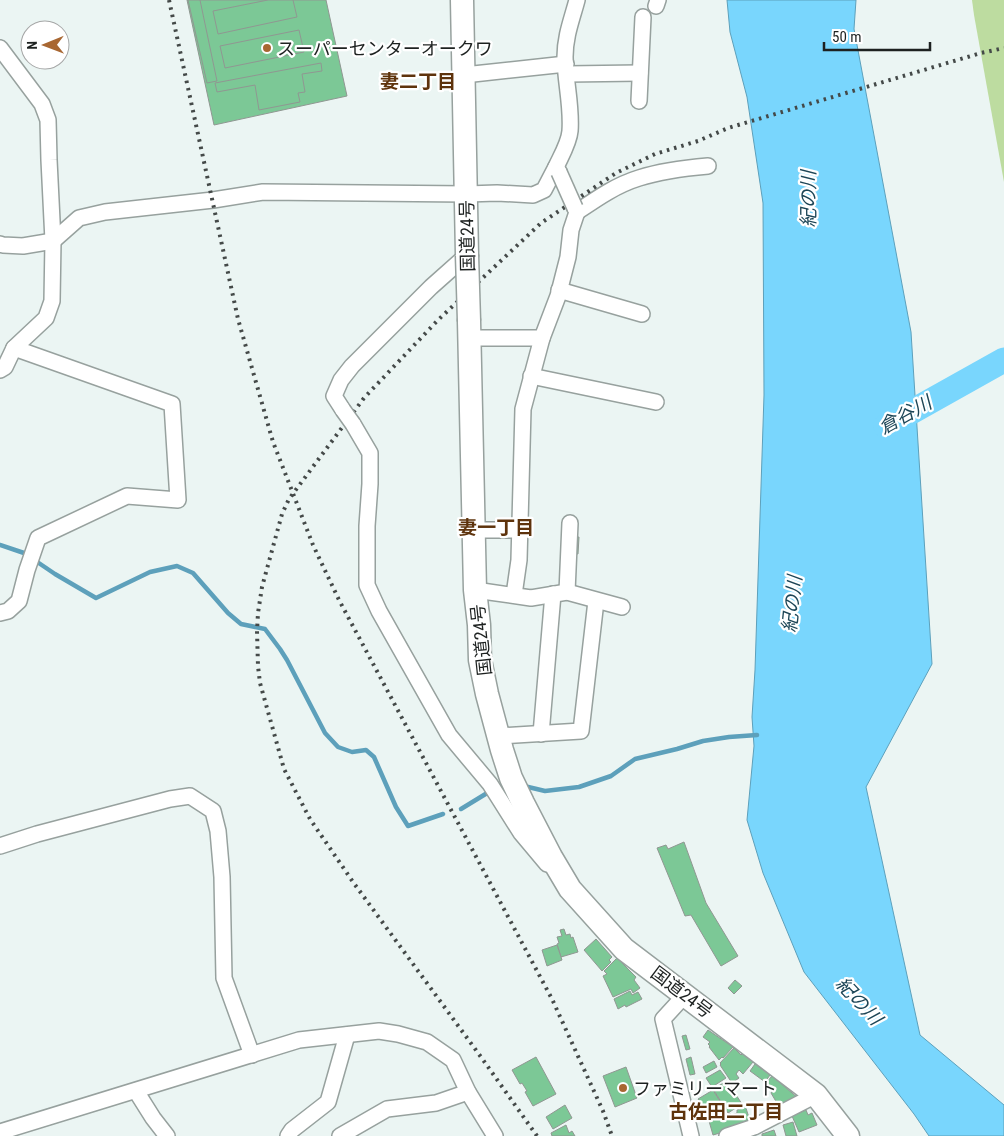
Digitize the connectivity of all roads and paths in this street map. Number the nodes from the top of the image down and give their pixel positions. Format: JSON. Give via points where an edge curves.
{"nodes":[{"id":1,"x":462,"y":0,"type":"edge"},
{"id":2,"x":577,"y":0,"type":"edge"},
{"id":3,"x":642,"y":17,"type":"dead end"},
{"id":4,"x":0,"y":48,"type":"edge"},
{"id":5,"x":566,"y":69,"type":"junction"},
{"id":6,"x":640,"y":72,"type":"junction"},
{"id":7,"x":464,"y":75,"type":"junction"},
{"id":8,"x":639,"y":101,"type":"dead end"},
{"id":9,"x":708,"y":166,"type":"dead end"},
{"id":10,"x":557,"y":170,"type":"junction"},
{"id":11,"x":467,"y":194,"type":"junction"},
{"id":12,"x":576,"y":210,"type":"junction"},
{"id":13,"x":53,"y":241,"type":"junction"},
{"id":14,"x":0,"y":244,"type":"edge"},
{"id":15,"x":468,"y":255,"type":"junction"},
{"id":16,"x":559,"y":290,"type":"junction"},
{"id":17,"x":642,"y":314,"type":"dead end"},
{"id":18,"x":470,"y":329,"type":"junction"},
{"id":19,"x":542,"y":338,"type":"junction"},
{"id":20,"x":14,"y":348,"type":"junction"},
{"id":21,"x":0,"y":370,"type":"edge"},
{"id":22,"x":531,"y":376,"type":"junction"},
{"id":23,"x":656,"y":402,"type":"dead end"},
{"id":24,"x":570,"y":523,"type":"dead end"},
{"id":25,"x":475,"y":530,"type":"junction"},
{"id":26,"x":520,"y":530,"type":"junction"},
{"id":27,"x":475,"y":590,"type":"junction"},
{"id":28,"x":560,"y":593,"type":"junction"},
{"id":29,"x":514,"y":594,"type":"junction"},
{"id":30,"x":596,"y":600,"type":"junction"},
{"id":31,"x":622,"y":607,"type":"dead end"},
{"id":32,"x":0,"y":613,"type":"edge"},
{"id":33,"x":541,"y":734,"type":"junction"},
{"id":34,"x":498,"y":736,"type":"junction"},
{"id":35,"x":0,"y":846,"type":"edge"},
{"id":36,"x":564,"y":878,"type":"junction"},
{"id":37,"x":685,"y":995,"type":"junction"},
{"id":38,"x":347,"y":1035,"type":"junction"},
{"id":39,"x":252,"y":1055,"type":"junction"},
{"id":40,"x":136,"y":1091,"type":"junction"},
{"id":41,"x":468,"y":1092,"type":"junction"},
{"id":42,"x":816,"y":1095,"type":"junction"},
{"id":43,"x":153,"y":1118,"type":"junction"},
{"id":44,"x":0,"y":1132,"type":"edge"},
{"id":45,"x":151,"y":1136,"type":"edge"},
{"id":46,"x":167,"y":1136,"type":"edge"},
{"id":47,"x":288,"y":1136,"type":"edge"},
{"id":48,"x":340,"y":1136,"type":"edge"},
{"id":49,"x":495,"y":1136,"type":"edge"},
{"id":50,"x":691,"y":1136,"type":"edge"},
{"id":51,"x":727,"y":1136,"type":"edge"},
{"id":52,"x":848,"y":1136,"type":"edge"}],
"edges":[{"from":1,"to":7,"type":"highway","name":"国道24号"},
{"from":2,"to":5,"type":"street","via":[[567,32]]},
{"from":3,"to":6,"type":"street"},
{"from":4,"to":13,"type":"street","via":[[42,104],[48,120]]},
{"from":5,"to":6,"type":"street"},
{"from":5,"to":7,"type":"street"},
{"from":5,"to":10,"type":"street","via":[[570,132]]},
{"from":6,"to":8,"type":"street"},
{"from":7,"to":11,"type":"highway","name":"国道24号"},
{"from":9,"to":12,"type":"street","via":[[639,178]]},
{"from":10,"to":11,"type":"street","via":[[544,190],[533,195]]},
{"from":10,"to":12,"type":"street","bridge":true},
{"from":11,"to":13,"type":"street","via":[[263,192],[79,218]]},
{"from":11,"to":15,"type":"highway","name":"国道24号"},
{"from":12,"to":16,"type":"street"},
{"from":13,"to":14,"type":"street","via":[[23,246]]},
{"from":13,"to":20,"type":"street","via":[[52,301],[46,318]]},
{"from":15,"to":18,"type":"highway","name":"国道24号","bridge":true},
{"from":15,"to":36,"type":"street","bridge":true,"via":[[352,366],[334,396],[370,453],[367,585],[379,611],[449,735],[490,784],[521,833]]},
{"from":16,"to":17,"type":"street"},
{"from":16,"to":19,"type":"street"},
{"from":18,"to":19,"type":"street"},
{"from":18,"to":25,"type":"highway","name":"国道24号"},
{"from":19,"to":22,"type":"street"},
{"from":20,"to":21,"type":"street","via":[[5,367]]},
{"from":20,"to":32,"type":"street","via":[[172,404],[178,500],[127,496],[38,538],[19,601],[8,611]]},
{"from":22,"to":23,"type":"street"},
{"from":22,"to":26,"type":"street","via":[[523,409]]},
{"from":24,"to":28,"type":"street"},
{"from":25,"to":26,"type":"street"},
{"from":25,"to":27,"type":"highway","name":"国道24号"},
{"from":26,"to":29,"type":"street"},
{"from":27,"to":29,"type":"street"},
{"from":27,"to":34,"type":"highway","name":"国道24号","via":[[480,660]]},
{"from":28,"to":29,"type":"street","via":[[531,598]]},
{"from":28,"to":30,"type":"street"},
{"from":28,"to":33,"type":"street"},
{"from":30,"to":31,"type":"street"},
{"from":30,"to":33,"type":"street","via":[[581,731]]},
{"from":33,"to":34,"type":"street"},
{"from":34,"to":36,"type":"highway","name":"国道24号","via":[[512,778]]},
{"from":35,"to":39,"type":"street","via":[[170,799],[190,796],[213,811],[222,877],[224,978]]},
{"from":36,"to":37,"type":"highway","name":"国道24号","via":[[570,889],[624,949]]},
{"from":37,"to":42,"type":"highway","name":"国道24号"},
{"from":37,"to":50,"type":"street","via":[[663,1019]]},
{"from":38,"to":39,"type":"street","via":[[299,1040]]},
{"from":38,"to":41,"type":"street","via":[[379,1031],[427,1042],[453,1060]]},
{"from":38,"to":47,"type":"street","via":[[328,1102]]},
{"from":39,"to":40,"type":"street"},
{"from":40,"to":43,"type":"street"},
{"from":40,"to":44,"type":"street"},
{"from":41,"to":48,"type":"street","via":[[436,1103],[387,1109]]},
{"from":41,"to":49,"type":"street"},
{"from":42,"to":51,"type":"street","via":[[754,1127]]},
{"from":42,"to":52,"type":"highway","name":"国道24号"},
{"from":43,"to":45,"type":"street"},
{"from":43,"to":46,"type":"street"}]}
